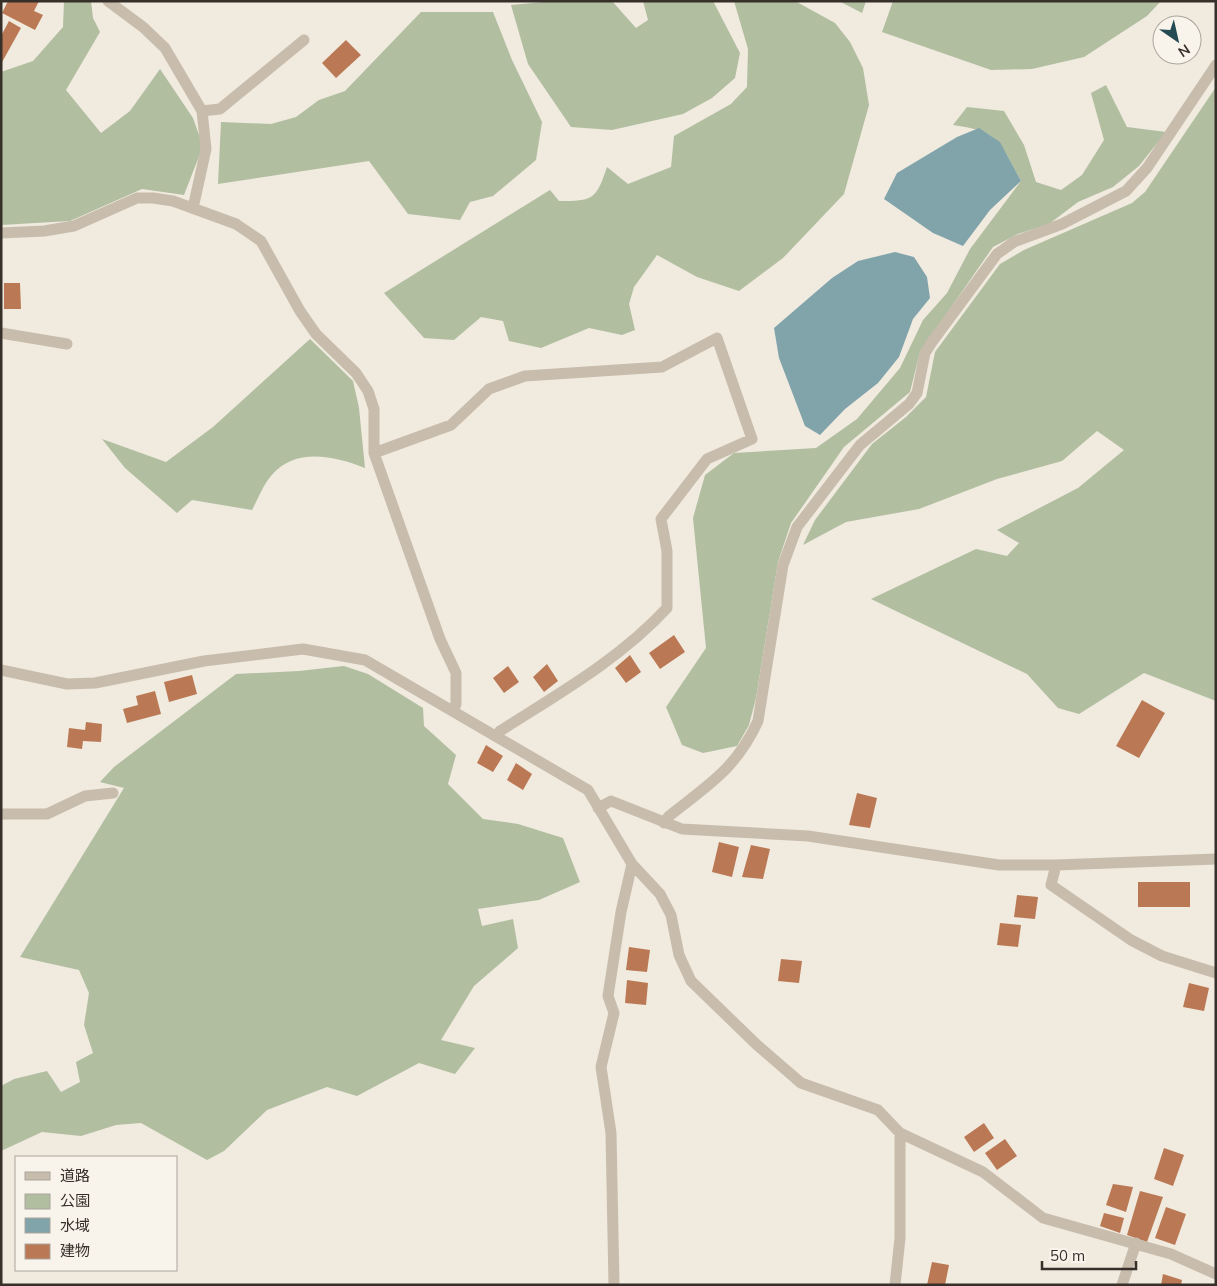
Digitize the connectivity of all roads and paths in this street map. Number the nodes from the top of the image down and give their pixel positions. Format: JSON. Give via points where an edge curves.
{"nodes":[{"id":1,"x":108,"y":1,"type":"edge"},
{"id":2,"x":304,"y":40,"type":"dead end"},
{"id":3,"x":1216,"y":66,"type":"edge"},
{"id":4,"x":202,"y":111,"type":"junction"},
{"id":5,"x":194,"y":208,"type":"junction"},
{"id":6,"x":1,"y":233,"type":"edge"},
{"id":7,"x":1,"y":333,"type":"edge"},
{"id":8,"x":67,"y":344,"type":"dead end"},
{"id":9,"x":374,"y":453,"type":"junction"},
{"id":10,"x":1,"y":670,"type":"edge"},
{"id":11,"x":453,"y":710,"type":"junction"},
{"id":12,"x":497,"y":737,"type":"junction"},
{"id":13,"x":113,"y":793,"type":"dead end"},
{"id":14,"x":598,"y":808,"type":"junction"},
{"id":15,"x":1,"y":814,"type":"edge"},
{"id":16,"x":664,"y":824,"type":"junction"},
{"id":17,"x":1216,"y":860,"type":"edge"},
{"id":18,"x":632,"y":864,"type":"junction"},
{"id":19,"x":1056,"y":865,"type":"junction"},
{"id":20,"x":1216,"y":973,"type":"edge"},
{"id":21,"x":900,"y":1133,"type":"junction"},
{"id":22,"x":1136,"y":1244,"type":"junction"},
{"id":23,"x":1216,"y":1274,"type":"edge"},
{"id":24,"x":614,"y":1285,"type":"edge"},
{"id":25,"x":895,"y":1285,"type":"edge"},
{"id":26,"x":1122,"y":1285,"type":"edge"}],
"edges":[{"from":1,"to":4,"type":"street","via":[[166,48]]},
{"from":2,"to":4,"type":"street","via":[[220,108]]},
{"from":3,"to":16,"type":"street","via":[[1147,168],[1126,191],[1062,224],[1014,242],[997,254],[925,353],[917,393],[909,404],[860,445],[834,476],[797,528],[783,565],[758,721],[749,741],[731,765],[669,816]]},
{"from":4,"to":5,"type":"street","via":[[206,149]]},
{"from":5,"to":6,"type":"street","via":[[174,201],[137,198],[74,226]]},
{"from":5,"to":9,"type":"street","via":[[236,224],[261,240],[316,334],[356,373],[368,392],[374,409]]},
{"from":7,"to":8,"type":"street"},
{"from":9,"to":11,"type":"street","via":[[440,639],[456,673],[456,704]]},
{"from":9,"to":12,"type":"street","via":[[451,426],[489,389],[525,376],[662,367],[717,338],[752,439],[707,459],[661,518],[668,551],[667,608],[649,628],[601,665],[500,731]]},
{"from":10,"to":11,"type":"street","via":[[67,684],[95,684],[204,661],[303,649],[365,660]]},
{"from":11,"to":12,"type":"street"},
{"from":12,"to":14,"type":"street","via":[[588,790]]},
{"from":13,"to":15,"type":"street","via":[[85,796],[47,814]]},
{"from":14,"to":16,"type":"street","via":[[610,801]]},
{"from":14,"to":18,"type":"street"},
{"from":16,"to":19,"type":"street","via":[[682,829],[808,836],[1000,865]]},
{"from":17,"to":19,"type":"street"},
{"from":18,"to":21,"type":"street","via":[[660,894],[672,914],[679,955],[691,981],[801,1083],[878,1110]]},
{"from":18,"to":24,"type":"street","via":[[608,996],[614,1013],[601,1067],[611,1133]]},
{"from":19,"to":20,"type":"street","via":[[1051,885],[1130,940],[1162,956]]},
{"from":21,"to":22,"type":"street","via":[[983,1172],[1043,1218]]},
{"from":21,"to":25,"type":"street","via":[[900,1238]]},
{"from":22,"to":23,"type":"street","via":[[1171,1254]]},
{"from":22,"to":26,"type":"street"}]}
